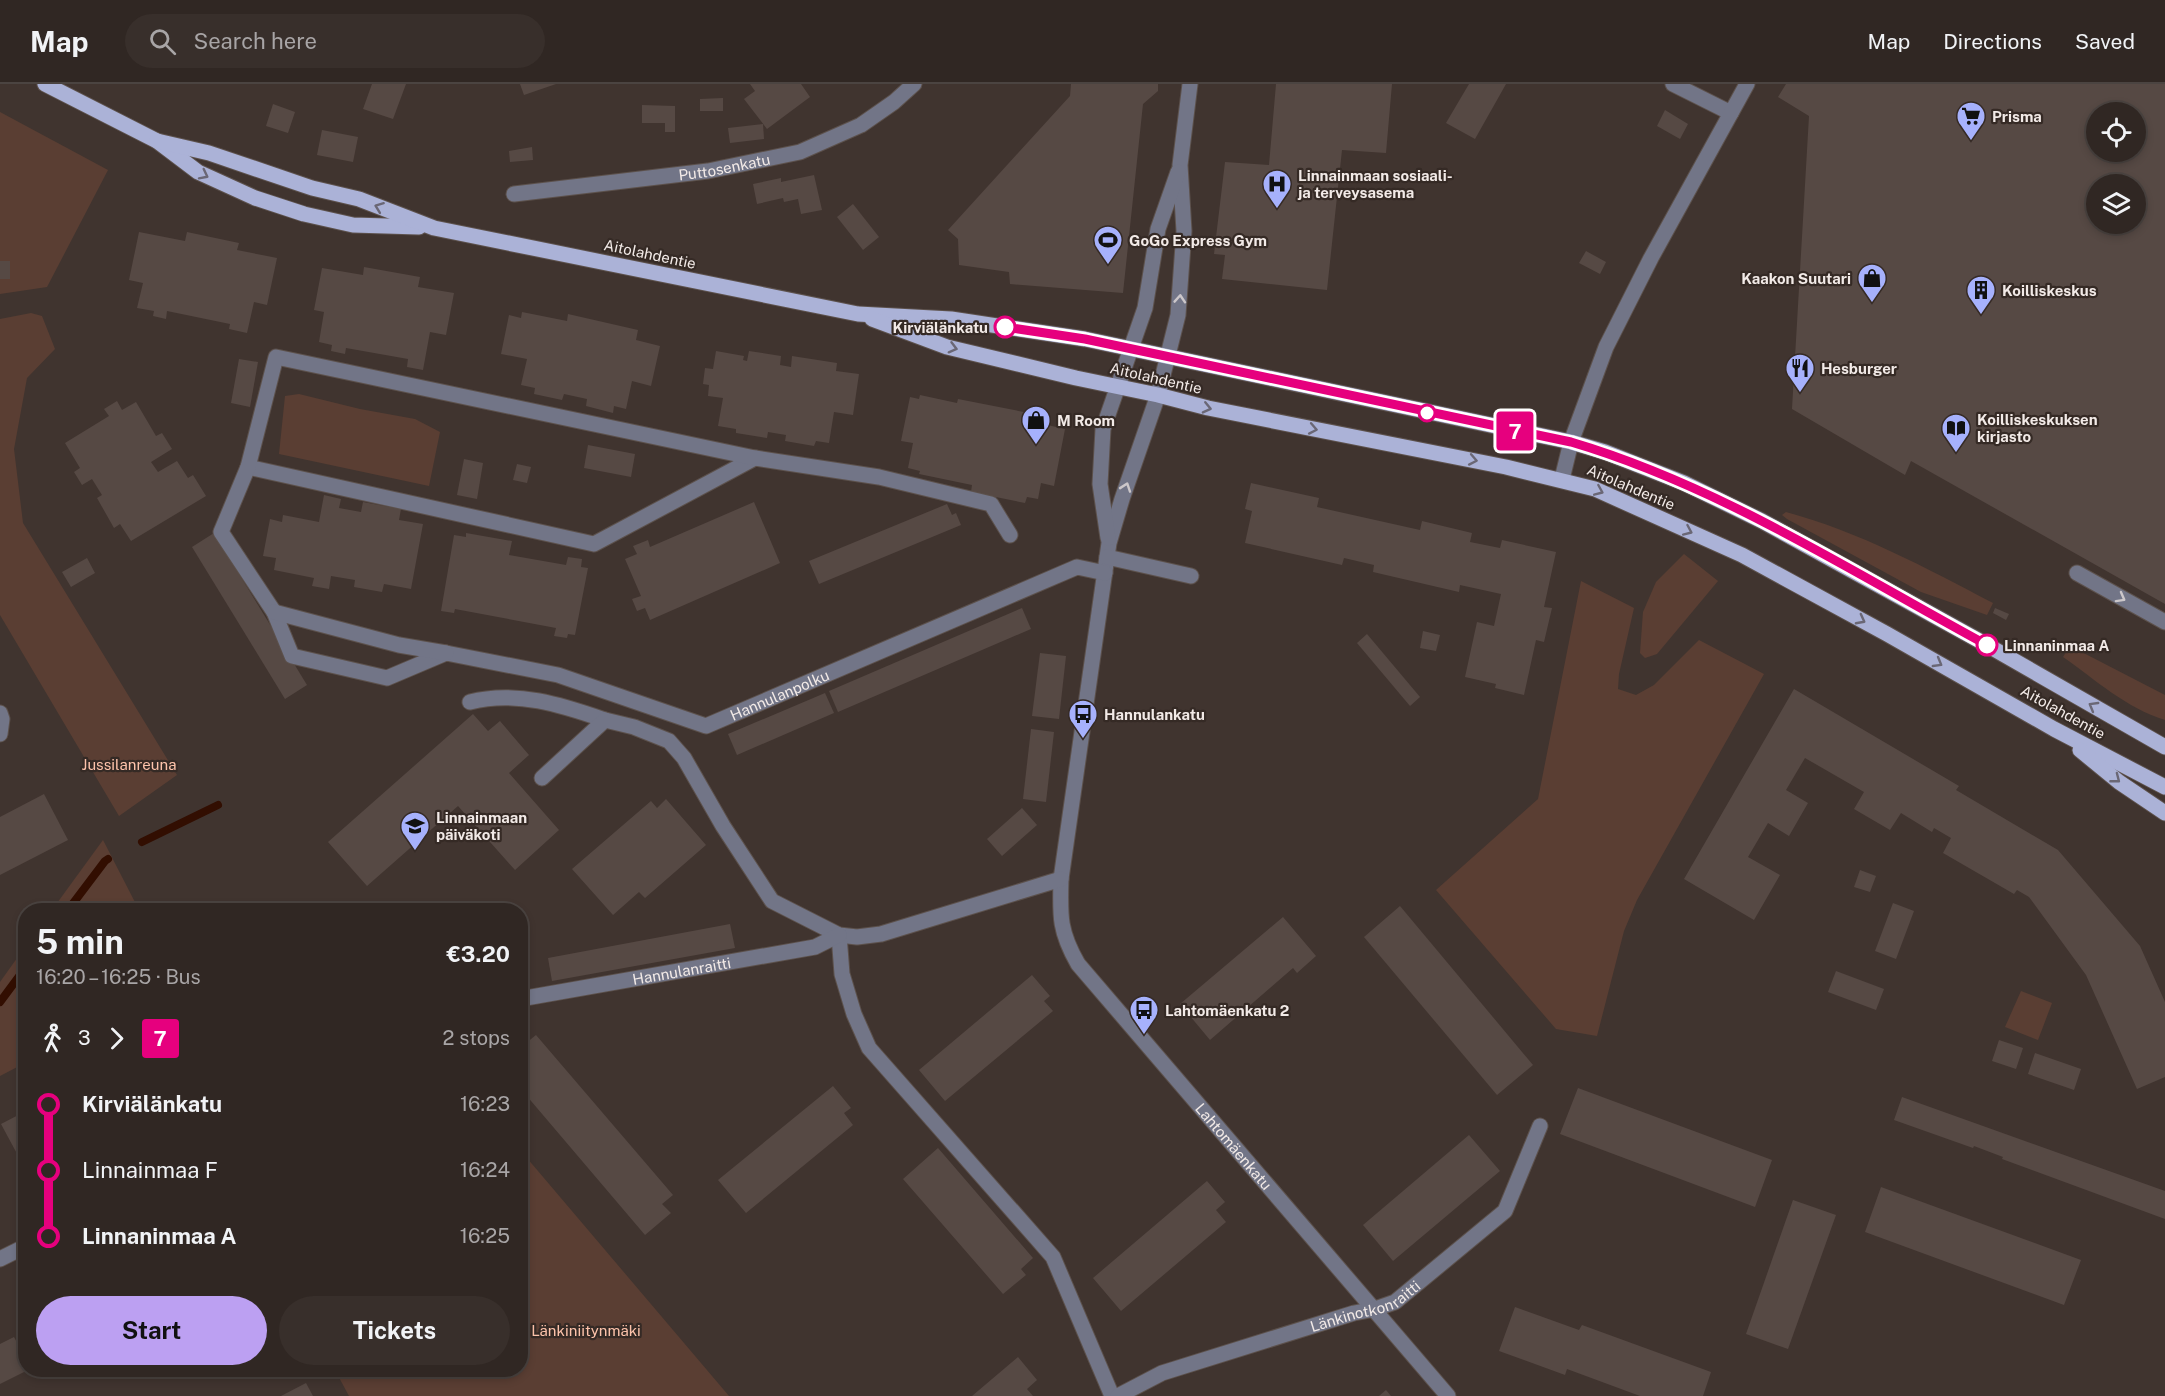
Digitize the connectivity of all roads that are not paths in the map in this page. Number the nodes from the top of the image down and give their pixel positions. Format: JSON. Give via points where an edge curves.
{"nodes":[{"id":1,"x":46,"y":84,"type":"edge"},
{"id":2,"x":914,"y":84,"type":"edge"},
{"id":3,"x":1190,"y":84,"type":"edge"},
{"id":4,"x":1673,"y":84,"type":"edge"},
{"id":5,"x":1747,"y":84,"type":"edge"},
{"id":6,"x":1731,"y":113,"type":"junction"},
{"id":7,"x":157,"y":141,"type":"junction"},
{"id":8,"x":1180,"y":165,"type":"junction"},
{"id":9,"x":514,"y":194,"type":"dead end"},
{"id":10,"x":434,"y":228,"type":"junction"},
{"id":11,"x":858,"y":314,"type":"junction"},
{"id":12,"x":1132,"y":348,"type":"junction"},
{"id":13,"x":1168,"y":356,"type":"junction"},
{"id":14,"x":1118,"y":386,"type":"junction"},
{"id":15,"x":1158,"y":395,"type":"junction"},
{"id":16,"x":1571,"y":442,"type":"junction"},
{"id":17,"x":755,"y":458,"type":"junction"},
{"id":18,"x":248,"y":468,"type":"junction"},
{"id":19,"x":1562,"y":479,"type":"junction"},
{"id":20,"x":1010,"y":535,"type":"dead end"},
{"id":21,"x":1107,"y":558,"type":"junction"},
{"id":22,"x":2077,"y":573,"type":"dead end"},
{"id":23,"x":1191,"y":576,"type":"dead end"},
{"id":24,"x":274,"y":612,"type":"junction"},
{"id":25,"x":2165,"y":622,"type":"edge"},
{"id":26,"x":446,"y":654,"type":"junction"},
{"id":27,"x":470,"y":702,"type":"dead end"},
{"id":28,"x":0,"y":713,"type":"edge"},
{"id":29,"x":605,"y":720,"type":"junction"},
{"id":30,"x":2054,"y":729,"type":"junction"},
{"id":31,"x":0,"y":734,"type":"edge"},
{"id":32,"x":2143,"y":735,"type":"junction"},
{"id":33,"x":2165,"y":735,"type":"edge"},
{"id":34,"x":2165,"y":747,"type":"edge"},
{"id":35,"x":542,"y":778,"type":"dead end"},
{"id":36,"x":2165,"y":787,"type":"edge"},
{"id":37,"x":2165,"y":813,"type":"edge"},
{"id":38,"x":1061,"y":879,"type":"junction"},
{"id":39,"x":839,"y":935,"type":"junction"},
{"id":40,"x":528,"y":998,"type":"edge"},
{"id":41,"x":1540,"y":1126,"type":"dead end"},
{"id":42,"x":18,"y":1250,"type":"edge"},
{"id":43,"x":0,"y":1259,"type":"edge"},
{"id":44,"x":1376,"y":1309,"type":"junction"},
{"id":45,"x":1112,"y":1396,"type":"edge"},
{"id":46,"x":1118,"y":1396,"type":"edge"},
{"id":47,"x":1448,"y":1396,"type":"edge"}],
"edges":[{"from":1,"to":7,"type":"main road","name":"Aitolahdentie"},
{"from":2,"to":9,"type":"street","name":"Puttosenkatu","via":[[861,125],[800,152],[708,171]]},
{"from":3,"to":8,"type":"street"},
{"from":4,"to":6,"type":"street"},
{"from":5,"to":6,"type":"street"},
{"from":6,"to":16,"type":"street","via":[[1606,347]]},
{"from":10,"to":7,"type":"main road","name":"Aitolahdentie","one_way":true,"via":[[359,199]]},
{"from":7,"to":10,"type":"main road","name":"Aitolahdentie","one_way":true,"via":[[198,172],[255,198],[304,214],[352,225]]},
{"from":8,"to":12,"type":"street","via":[[1158,229],[1145,308]]},
{"from":13,"to":8,"type":"street","one_way":true,"via":[[1179,315],[1183,243]]},
{"from":10,"to":11,"type":"main road","name":"Aitolahdentie"},
{"from":11,"to":12,"type":"main road","name":"Aitolahdentie","via":[[951,319]]},
{"from":11,"to":14,"type":"main road","name":"Aitolahdentie","one_way":true,"via":[[947,347]]},
{"from":12,"to":13,"type":"main road","name":"Aitolahdentie"},
{"from":12,"to":14,"type":"street"},
{"from":13,"to":15,"type":"street"},
{"from":13,"to":16,"type":"main road","name":"Aitolahdentie"},
{"from":14,"to":15,"type":"main road","name":"Aitolahdentie"},
{"from":14,"to":21,"type":"street","via":[[1103,429],[1100,484]]},
{"from":15,"to":19,"type":"main road","name":"Aitolahdentie","one_way":true},
{"from":21,"to":15,"type":"street","one_way":true,"via":[[1122,499]]},
{"from":16,"to":19,"type":"street"},
{"from":32,"to":16,"type":"main road","name":"Aitolahdentie","one_way":true,"via":[[1762,521],[1683,483]]},
{"from":17,"to":18,"type":"street","via":[[594,544]]},
{"from":17,"to":18,"type":"street","via":[[276,357]]},
{"from":17,"to":20,"type":"street","via":[[879,477],[991,504]]},
{"from":18,"to":24,"type":"street","via":[[221,532]]},
{"from":19,"to":30,"type":"main road","name":"Aitolahdentie","one_way":true,"via":[[1595,489],[1742,555]]},
{"from":21,"to":23,"type":"street","name":"Hannulanpolku"},
{"from":21,"to":26,"type":"street","name":"Hannulanpolku","via":[[1077,567],[706,726],[558,675]]},
{"from":21,"to":38,"type":"street"},
{"from":22,"to":25,"type":"street","one_way":true},
{"from":24,"to":26,"type":"street","name":"Hannulanpolku"},
{"from":24,"to":26,"type":"street","via":[[292,656],[387,678]]},
{"from":27,"to":29,"type":"street","via":[[485,698],[532,699]]},
{"from":28,"to":31,"type":"street"},
{"from":29,"to":35,"type":"street"},
{"from":29,"to":39,"type":"street","via":[[669,741],[684,758],[772,901]]},
{"from":30,"to":36,"type":"main road","name":"Aitolahdentie"},
{"from":30,"to":37,"type":"main road","one_way":true,"via":[[2119,782]]},
{"from":32,"to":33,"type":"main road"},
{"from":32,"to":34,"type":"main road","name":"Aitolahdentie"},
{"from":38,"to":39,"type":"street","via":[[881,934]]},
{"from":38,"to":44,"type":"street","name":"Lahtomäenkatu","via":[[1060,921],[1078,964]]},
{"from":39,"to":40,"type":"street","name":"Hannulanraitti","via":[[815,946]]},
{"from":39,"to":45,"type":"street","via":[[842,974],[869,1048],[1053,1257]]},
{"from":41,"to":44,"type":"street","name":"Länkinotkonraitti","via":[[1505,1210],[1395,1302]]},
{"from":42,"to":43,"type":"street"},
{"from":44,"to":46,"type":"street","name":"Länkinotkonraitti","via":[[1162,1373]]},
{"from":44,"to":47,"type":"street","name":"Lahtomäenkatu"}]}
